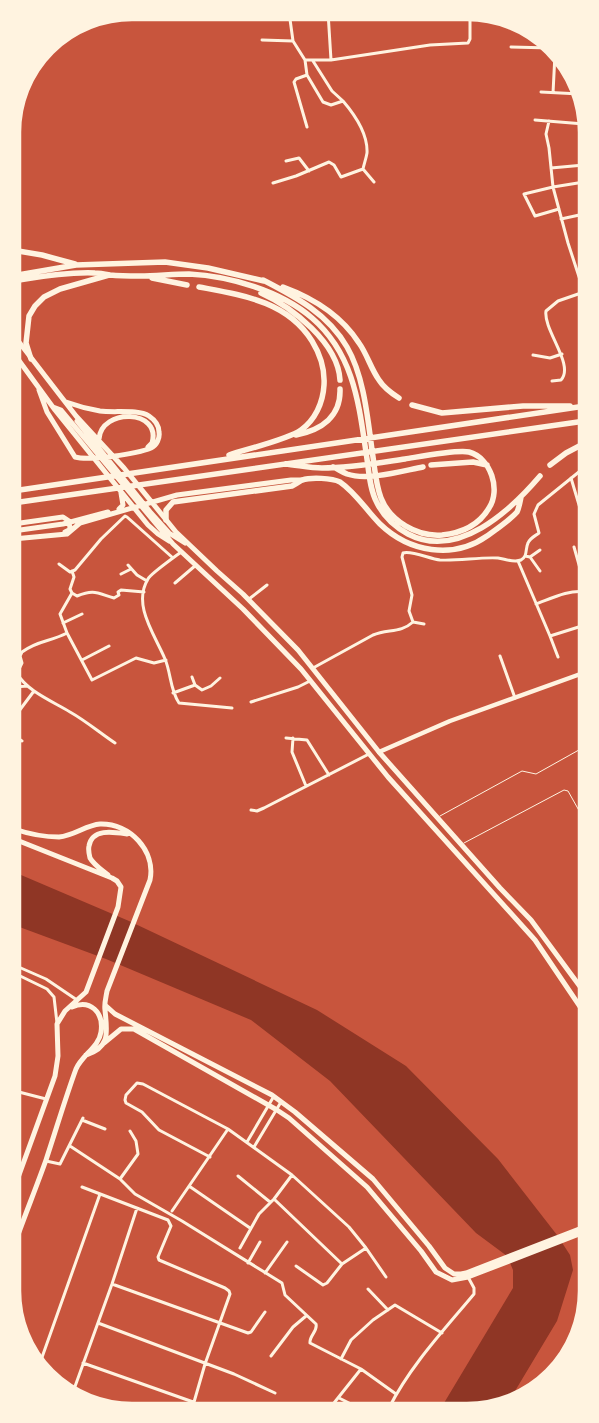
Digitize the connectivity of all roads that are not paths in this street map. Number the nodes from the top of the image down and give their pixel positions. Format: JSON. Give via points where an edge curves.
{"nodes":[{"id":1,"x":290,"y":20,"type":"edge"},
{"id":2,"x":328,"y":20,"type":"edge"},
{"id":3,"x":470,"y":20,"type":"edge"},
{"id":4,"x":262,"y":40,"type":"dead end"},
{"id":5,"x":293,"y":40,"type":"junction"},
{"id":6,"x":511,"y":47,"type":"dead end"},
{"id":7,"x":541,"y":48,"type":"edge"},
{"id":8,"x":305,"y":60,"type":"junction"},
{"id":9,"x":331,"y":60,"type":"junction"},
{"id":10,"x":313,"y":61,"type":"junction"},
{"id":11,"x":555,"y":62,"type":"edge"},
{"id":12,"x":307,"y":75,"type":"junction"},
{"id":13,"x":541,"y":92,"type":"dead end"},
{"id":14,"x":553,"y":93,"type":"junction"},
{"id":15,"x":572,"y":94,"type":"edge"},
{"id":16,"x":344,"y":101,"type":"junction"},
{"id":17,"x":535,"y":120,"type":"dead end"},
{"id":18,"x":549,"y":121,"type":"junction"},
{"id":19,"x":578,"y":124,"type":"edge"},
{"id":20,"x":307,"y":127,"type":"dead end"},
{"id":21,"x":286,"y":161,"type":"dead end"},
{"id":22,"x":579,"y":165,"type":"edge"},
{"id":23,"x":552,"y":168,"type":"junction"},
{"id":24,"x":363,"y":169,"type":"junction"},
{"id":25,"x":309,"y":171,"type":"junction"},
{"id":26,"x":374,"y":182,"type":"dead end"},
{"id":27,"x":273,"y":183,"type":"dead end"},
{"id":28,"x":579,"y":183,"type":"edge"},
{"id":29,"x":553,"y":187,"type":"junction"},
{"id":30,"x":559,"y":210,"type":"junction"},
{"id":31,"x":579,"y":215,"type":"edge"},
{"id":32,"x":562,"y":219,"type":"junction"},
{"id":33,"x":20,"y":251,"type":"edge"},
{"id":34,"x":76,"y":265,"type":"junction"},
{"id":35,"x":20,"y":275,"type":"edge"},
{"id":36,"x":110,"y":275,"type":"junction"},
{"id":37,"x":579,"y":275,"type":"edge"},
{"id":38,"x":143,"y":276,"type":"junction"},
{"id":39,"x":20,"y":280,"type":"edge"},
{"id":40,"x":263,"y":280,"type":"junction"},
{"id":41,"x":241,"y":283,"type":"junction"},
{"id":42,"x":187,"y":285,"type":"dead end"},
{"id":43,"x":199,"y":287,"type":"dead end"},
{"id":44,"x":579,"y":294,"type":"edge"},
{"id":45,"x":20,"y":344,"type":"edge"},
{"id":46,"x":562,"y":354,"type":"junction"},
{"id":47,"x":533,"y":355,"type":"dead end"},
{"id":48,"x":31,"y":359,"type":"junction"},
{"id":49,"x":20,"y":362,"type":"edge"},
{"id":50,"x":340,"y":380,"type":"dead end"},
{"id":51,"x":552,"y":381,"type":"dead end"},
{"id":52,"x":340,"y":389,"type":"dead end"},
{"id":53,"x":39,"y":390,"type":"junction"},
{"id":54,"x":399,"y":398,"type":"dead end"},
{"id":55,"x":66,"y":402,"type":"junction"},
{"id":56,"x":362,"y":404,"type":"junction"},
{"id":57,"x":412,"y":405,"type":"dead end"},
{"id":58,"x":579,"y":406,"type":"edge"},
{"id":59,"x":53,"y":407,"type":"junction"},
{"id":60,"x":579,"y":407,"type":"edge"},
{"id":61,"x":579,"y":422,"type":"edge"},
{"id":62,"x":87,"y":430,"type":"junction"},
{"id":63,"x":284,"y":438,"type":"junction"},
{"id":64,"x":99,"y":439,"type":"junction"},
{"id":65,"x":579,"y":446,"type":"edge"},
{"id":66,"x":145,"y":449,"type":"junction"},
{"id":67,"x":212,"y":460,"type":"junction"},
{"id":68,"x":285,"y":464,"type":"junction"},
{"id":69,"x":431,"y":465,"type":"dead end"},
{"id":70,"x":486,"y":465,"type":"junction"},
{"id":71,"x":550,"y":465,"type":"dead end"},
{"id":72,"x":423,"y":466,"type":"dead end"},
{"id":73,"x":332,"y":467,"type":"junction"},
{"id":74,"x":579,"y":472,"type":"edge"},
{"id":75,"x":540,"y":476,"type":"dead end"},
{"id":76,"x":571,"y":478,"type":"junction"},
{"id":77,"x":302,"y":480,"type":"junction"},
{"id":78,"x":374,"y":485,"type":"junction"},
{"id":79,"x":20,"y":490,"type":"edge"},
{"id":80,"x":120,"y":490,"type":"junction"},
{"id":81,"x":521,"y":497,"type":"junction"},
{"id":82,"x":20,"y":502,"type":"edge"},
{"id":83,"x":579,"y":504,"type":"edge"},
{"id":84,"x":166,"y":520,"type":"junction"},
{"id":85,"x":20,"y":523,"type":"edge"},
{"id":86,"x":20,"y":530,"type":"edge"},
{"id":87,"x":160,"y":533,"type":"junction"},
{"id":88,"x":53,"y":536,"type":"junction"},
{"id":89,"x":20,"y":538,"type":"edge"},
{"id":90,"x":189,"y":545,"type":"junction"},
{"id":91,"x":574,"y":547,"type":"dead end"},
{"id":92,"x":540,"y":550,"type":"dead end"},
{"id":93,"x":181,"y":552,"type":"junction"},
{"id":94,"x":525,"y":556,"type":"junction"},
{"id":95,"x":530,"y":557,"type":"junction"},
{"id":96,"x":173,"y":558,"type":"junction"},
{"id":97,"x":518,"y":561,"type":"junction"},
{"id":98,"x":59,"y":564,"type":"dead end"},
{"id":99,"x":128,"y":565,"type":"dead end"},
{"id":100,"x":196,"y":565,"type":"junction"},
{"id":101,"x":579,"y":567,"type":"edge"},
{"id":102,"x":131,"y":569,"type":"junction"},
{"id":103,"x":540,"y":571,"type":"dead end"},
{"id":104,"x":72,"y":572,"type":"junction"},
{"id":105,"x":121,"y":574,"type":"dead end"},
{"id":106,"x":147,"y":581,"type":"junction"},
{"id":107,"x":175,"y":583,"type":"dead end"},
{"id":108,"x":267,"y":585,"type":"dead end"},
{"id":109,"x":579,"y":591,"type":"edge"},
{"id":110,"x":144,"y":592,"type":"junction"},
{"id":111,"x":72,"y":593,"type":"junction"},
{"id":112,"x":249,"y":599,"type":"junction"},
{"id":113,"x":536,"y":604,"type":"junction"},
{"id":114,"x":82,"y":614,"type":"dead end"},
{"id":115,"x":412,"y":622,"type":"junction"},
{"id":116,"x":63,"y":623,"type":"junction"},
{"id":117,"x":424,"y":624,"type":"dead end"},
{"id":118,"x":579,"y":627,"type":"edge"},
{"id":119,"x":67,"y":633,"type":"junction"},
{"id":120,"x":550,"y":636,"type":"junction"},
{"id":121,"x":109,"y":646,"type":"dead end"},
{"id":122,"x":20,"y":656,"type":"edge"},
{"id":123,"x":500,"y":656,"type":"dead end"},
{"id":124,"x":558,"y":657,"type":"dead end"},
{"id":125,"x":82,"y":660,"type":"junction"},
{"id":126,"x":166,"y":660,"type":"junction"},
{"id":127,"x":313,"y":668,"type":"junction"},
{"id":128,"x":579,"y":675,"type":"edge"},
{"id":129,"x":20,"y":676,"type":"edge"},
{"id":130,"x":192,"y":677,"type":"dead end"},
{"id":131,"x":220,"y":678,"type":"dead end"},
{"id":132,"x":311,"y":680,"type":"junction"},
{"id":133,"x":195,"y":685,"type":"junction"},
{"id":134,"x":29,"y":686,"type":"junction"},
{"id":135,"x":20,"y":687,"type":"edge"},
{"id":136,"x":34,"y":691,"type":"junction"},
{"id":137,"x":173,"y":693,"type":"junction"},
{"id":138,"x":334,"y":694,"type":"junction"},
{"id":139,"x":515,"y":698,"type":"junction"},
{"id":140,"x":326,"y":700,"type":"junction"},
{"id":141,"x":251,"y":702,"type":"dead end"},
{"id":142,"x":232,"y":708,"type":"dead end"},
{"id":143,"x":20,"y":709,"type":"edge"},
{"id":144,"x":286,"y":738,"type":"dead end"},
{"id":145,"x":293,"y":738,"type":"junction"},
{"id":146,"x":116,"y":744,"type":"dead end"},
{"id":147,"x":579,"y":750,"type":"edge"},
{"id":148,"x":379,"y":752,"type":"junction"},
{"id":149,"x":369,"y":754,"type":"junction"},
{"id":150,"x":329,"y":774,"type":"junction"},
{"id":151,"x":306,"y":786,"type":"junction"},
{"id":152,"x":251,"y":810,"type":"dead end"},
{"id":153,"x":579,"y":811,"type":"edge"},
{"id":154,"x":437,"y":817,"type":"junction"},
{"id":155,"x":429,"y":824,"type":"junction"},
{"id":156,"x":20,"y":831,"type":"edge"},
{"id":157,"x":130,"y":834,"type":"junction"},
{"id":158,"x":20,"y":841,"type":"edge"},
{"id":159,"x":461,"y":844,"type":"junction"},
{"id":160,"x":112,"y":878,"type":"junction"},
{"id":161,"x":20,"y":968,"type":"edge"},
{"id":162,"x":20,"y":976,"type":"edge"},
{"id":163,"x":53,"y":984,"type":"junction"},
{"id":164,"x":579,"y":986,"type":"edge"},
{"id":165,"x":47,"y":989,"type":"junction"},
{"id":166,"x":77,"y":1000,"type":"junction"},
{"id":167,"x":579,"y":1005,"type":"edge"},
{"id":168,"x":105,"y":1007,"type":"junction"},
{"id":169,"x":66,"y":1010,"type":"junction"},
{"id":170,"x":57,"y":1024,"type":"junction"},
{"id":171,"x":104,"y":1043,"type":"junction"},
{"id":172,"x":86,"y":1055,"type":"junction"},
{"id":173,"x":20,"y":1092,"type":"edge"},
{"id":174,"x":274,"y":1096,"type":"junction"},
{"id":175,"x":46,"y":1099,"type":"junction"},
{"id":176,"x":282,"y":1102,"type":"junction"},
{"id":177,"x":269,"y":1105,"type":"junction"},
{"id":178,"x":276,"y":1110,"type":"junction"},
{"id":179,"x":105,"y":1129,"type":"dead end"},
{"id":180,"x":228,"y":1129,"type":"junction"},
{"id":181,"x":130,"y":1131,"type":"dead end"},
{"id":182,"x":247,"y":1142,"type":"junction"},
{"id":183,"x":70,"y":1146,"type":"junction"},
{"id":184,"x":254,"y":1147,"type":"junction"},
{"id":185,"x":210,"y":1158,"type":"junction"},
{"id":186,"x":46,"y":1161,"type":"junction"},
{"id":187,"x":20,"y":1172,"type":"edge"},
{"id":188,"x":292,"y":1175,"type":"junction"},
{"id":189,"x":238,"y":1176,"type":"dead end"},
{"id":190,"x":120,"y":1179,"type":"junction"},
{"id":191,"x":189,"y":1186,"type":"junction"},
{"id":192,"x":82,"y":1187,"type":"dead end"},
{"id":193,"x":100,"y":1194,"type":"junction"},
{"id":194,"x":272,"y":1200,"type":"junction"},
{"id":195,"x":138,"y":1208,"type":"junction"},
{"id":196,"x":172,"y":1211,"type":"dead end"},
{"id":197,"x":250,"y":1228,"type":"junction"},
{"id":198,"x":579,"y":1229,"type":"edge"},
{"id":199,"x":20,"y":1230,"type":"edge"},
{"id":200,"x":579,"y":1234,"type":"edge"},
{"id":201,"x":260,"y":1242,"type":"dead end"},
{"id":202,"x":286,"y":1242,"type":"dead end"},
{"id":203,"x":240,"y":1248,"type":"dead end"},
{"id":204,"x":366,"y":1248,"type":"junction"},
{"id":205,"x":248,"y":1263,"type":"junction"},
{"id":206,"x":440,"y":1263,"type":"junction"},
{"id":207,"x":342,"y":1264,"type":"junction"},
{"id":208,"x":296,"y":1266,"type":"dead end"},
{"id":209,"x":433,"y":1268,"type":"junction"},
{"id":210,"x":265,"y":1273,"type":"junction"},
{"id":211,"x":471,"y":1274,"type":"junction"},
{"id":212,"x":386,"y":1277,"type":"dead end"},
{"id":213,"x":112,"y":1284,"type":"junction"},
{"id":214,"x":368,"y":1289,"type":"dead end"},
{"id":215,"x":388,"y":1310,"type":"junction"},
{"id":216,"x":265,"y":1312,"type":"dead end"},
{"id":217,"x":306,"y":1316,"type":"junction"},
{"id":218,"x":98,"y":1323,"type":"junction"},
{"id":219,"x":220,"y":1323,"type":"junction"},
{"id":220,"x":442,"y":1333,"type":"junction"},
{"id":221,"x":271,"y":1356,"type":"dead end"},
{"id":222,"x":42,"y":1357,"type":"edge"},
{"id":223,"x":341,"y":1359,"type":"junction"},
{"id":224,"x":83,"y":1363,"type":"junction"},
{"id":225,"x":205,"y":1364,"type":"junction"},
{"id":226,"x":361,"y":1369,"type":"junction"},
{"id":227,"x":75,"y":1387,"type":"edge"},
{"id":228,"x":275,"y":1393,"type":"dead end"},
{"id":229,"x":396,"y":1394,"type":"junction"},
{"id":230,"x":339,"y":1398,"type":"junction"},
{"id":231,"x":194,"y":1402,"type":"joint"},
{"id":232,"x":334,"y":1403,"type":"edge"},
{"id":233,"x":349,"y":1403,"type":"edge"},
{"id":234,"x":392,"y":1403,"type":"edge"}],
"edges":[{"from":1,"to":5,"type":"street"},
{"from":2,"to":9,"type":"street"},
{"from":3,"to":9,"type":"street","via":[[468,43],[430,45]]},
{"from":4,"to":5,"type":"street"},
{"from":5,"to":8,"type":"street"},
{"from":6,"to":7,"type":"street"},
{"from":8,"to":10,"type":"street"},
{"from":8,"to":12,"type":"street"},
{"from":9,"to":10,"type":"street"},
{"from":10,"to":16,"type":"street","via":[[332,91]]},
{"from":11,"to":14,"type":"street"},
{"from":12,"to":16,"type":"street","via":[[323,102],[331,105]]},
{"from":12,"to":20,"type":"street","via":[[294,82]]},
{"from":13,"to":14,"type":"street"},
{"from":14,"to":15,"type":"street"},
{"from":16,"to":24,"type":"street","via":[[360,124],[366,140]]},
{"from":17,"to":18,"type":"street"},
{"from":18,"to":19,"type":"street"},
{"from":18,"to":23,"type":"street","via":[[546,134]]},
{"from":21,"to":25,"type":"street","via":[[300,158]]},
{"from":22,"to":23,"type":"street"},
{"from":23,"to":29,"type":"street"},
{"from":24,"to":25,"type":"street","via":[[341,177],[329,162]]},
{"from":24,"to":26,"type":"street"},
{"from":25,"to":27,"type":"street"},
{"from":28,"to":29,"type":"street"},
{"from":29,"to":30,"type":"street"},
{"from":29,"to":30,"type":"street","via":[[524,194],[535,216]]},
{"from":30,"to":32,"type":"street"},
{"from":31,"to":32,"type":"street"},
{"from":32,"to":37,"type":"street"},
{"from":33,"to":34,"type":"highway"},
{"from":34,"to":35,"type":"highway"},
{"from":34,"to":40,"type":"highway","via":[[165,262]]},
{"from":36,"to":38,"type":"highway"},
{"from":36,"to":39,"type":"highway","via":[[96,272]]},
{"from":36,"to":48,"type":"highway","via":[[60,289],[35,306],[29,316],[26,343]]},
{"from":38,"to":41,"type":"highway","via":[[192,274]]},
{"from":38,"to":42,"type":"highway"},
{"from":40,"to":54,"type":"highway","via":[[318,303],[334,314],[360,343],[382,384]]},
{"from":40,"to":56,"type":"highway","via":[[310,307],[337,332],[355,364]]},
{"from":41,"to":50,"type":"highway","via":[[300,316],[329,351]]},
{"from":41,"to":56,"type":"highway","via":[[281,297],[300,308],[332,338],[346,362]]},
{"from":43,"to":63,"type":"highway","via":[[276,308],[292,317],[316,347],[324,378],[321,403],[309,424]]},
{"from":44,"to":46,"type":"street","via":[[558,300],[546,311],[546,322]]},
{"from":45,"to":48,"type":"main road"},
{"from":46,"to":47,"type":"street","via":[[550,358]]},
{"from":46,"to":51,"type":"street","via":[[564,378]]},
{"from":48,"to":55,"type":"main road"},
{"from":49,"to":53,"type":"main road"},
{"from":52,"to":63,"type":"highway","via":[[336,411],[328,421],[305,433]]},
{"from":53,"to":59,"type":"main road"},
{"from":53,"to":66,"type":"main road","via":[[47,412],[75,457],[82,459]]},
{"from":55,"to":62,"type":"main road"},
{"from":55,"to":66,"type":"main road","via":[[101,411],[151,417],[157,424],[159,435],[155,445]]},
{"from":56,"to":78,"type":"highway"},
{"from":57,"to":58,"type":"highway","via":[[442,413],[523,406]]},
{"from":59,"to":80,"type":"main road"},
{"from":59,"to":87,"type":"main road","via":[[61,410],[79,430]]},
{"from":60,"to":67,"type":"highway"},
{"from":61,"to":68,"type":"highway"},
{"from":62,"to":64,"type":"main road"},
{"from":62,"to":90,"type":"main road","via":[[169,533]]},
{"from":63,"to":67,"type":"highway"},
{"from":64,"to":66,"type":"main road","via":[[101,428],[110,420],[137,417],[146,421],[154,431],[152,443]]},
{"from":64,"to":84,"type":"main road"},
{"from":65,"to":71,"type":"highway"},
{"from":67,"to":79,"type":"highway"},
{"from":68,"to":73,"type":"highway"},
{"from":68,"to":82,"type":"highway"},
{"from":69,"to":70,"type":"highway","via":[[473,462]]},
{"from":70,"to":73,"type":"highway","via":[[475,454],[465,451]]},
{"from":70,"to":78,"type":"highway","via":[[494,488],[492,503],[477,522],[450,534],[435,535],[402,524],[390,513]]},
{"from":72,"to":73,"type":"highway","via":[[363,476],[349,475]]},
{"from":74,"to":76,"type":"street"},
{"from":75,"to":81,"type":"highway"},
{"from":76,"to":83,"type":"street"},
{"from":76,"to":94,"type":"street","via":[[538,505],[534,514],[538,533],[529,540]]},
{"from":77,"to":81,"type":"highway","via":[[328,478],[339,482],[392,534],[426,550],[463,548],[479,542],[518,510]]},
{"from":77,"to":84,"type":"highway","via":[[292,486],[172,502],[166,510]]},
{"from":77,"to":88,"type":"main road","via":[[177,495],[80,523],[67,534]]},
{"from":78,"to":81,"type":"highway","via":[[376,502],[385,517],[399,530],[415,538],[435,542],[452,540],[481,528]]},
{"from":80,"to":86,"type":"main road","via":[[123,505],[119,509],[63,524]]},
{"from":80,"to":87,"type":"main road","via":[[148,525]]},
{"from":84,"to":90,"type":"main road"},
{"from":85,"to":88,"type":"main road","via":[[66,518],[69,530]]},
{"from":87,"to":93,"type":"main road"},
{"from":88,"to":89,"type":"main road"},
{"from":90,"to":112,"type":"main road"},
{"from":91,"to":101,"type":"street"},
{"from":92,"to":95,"type":"street"},
{"from":93,"to":96,"type":"street"},
{"from":93,"to":100,"type":"main road"},
{"from":94,"to":95,"type":"street"},
{"from":94,"to":97,"type":"street"},
{"from":95,"to":103,"type":"street"},
{"from":96,"to":104,"type":"street","via":[[125,516]]},
{"from":96,"to":106,"type":"street"},
{"from":97,"to":113,"type":"street"},
{"from":97,"to":115,"type":"street","via":[[482,558],[442,560],[403,552],[412,595],[409,611]]},
{"from":98,"to":104,"type":"street"},
{"from":99,"to":102,"type":"street"},
{"from":100,"to":107,"type":"street"},
{"from":100,"to":132,"type":"main road"},
{"from":102,"to":105,"type":"street"},
{"from":102,"to":106,"type":"street"},
{"from":104,"to":111,"type":"street"},
{"from":106,"to":110,"type":"street"},
{"from":108,"to":112,"type":"street"},
{"from":109,"to":113,"type":"street"},
{"from":110,"to":111,"type":"street","via":[[121,590],[114,598],[98,592],[88,591],[77,596]]},
{"from":110,"to":126,"type":"street","via":[[143,610]]},
{"from":111,"to":116,"type":"street","via":[[61,612]]},
{"from":112,"to":127,"type":"main road"},
{"from":113,"to":120,"type":"street"},
{"from":114,"to":116,"type":"street"},
{"from":115,"to":117,"type":"street"},
{"from":115,"to":127,"type":"street","via":[[405,629],[373,635]]},
{"from":116,"to":119,"type":"street"},
{"from":118,"to":120,"type":"street"},
{"from":119,"to":122,"type":"street","via":[[39,642]]},
{"from":119,"to":125,"type":"street"},
{"from":120,"to":124,"type":"street"},
{"from":121,"to":125,"type":"street"},
{"from":123,"to":139,"type":"street"},
{"from":125,"to":126,"type":"street","via":[[92,680],[136,658],[154,663]]},
{"from":126,"to":137,"type":"street"},
{"from":127,"to":138,"type":"main road"},
{"from":128,"to":139,"type":"main road"},
{"from":129,"to":134,"type":"street"},
{"from":130,"to":133,"type":"street"},
{"from":131,"to":133,"type":"street","via":[[202,690]]},
{"from":132,"to":140,"type":"main road"},
{"from":132,"to":141,"type":"street"},
{"from":133,"to":137,"type":"street"},
{"from":134,"to":135,"type":"street"},
{"from":134,"to":136,"type":"street"},
{"from":136,"to":143,"type":"street"},
{"from":136,"to":146,"type":"street"},
{"from":137,"to":142,"type":"street","via":[[179,703]]},
{"from":138,"to":140,"type":"main road"},
{"from":138,"to":148,"type":"main road"},
{"from":139,"to":148,"type":"main road"},
{"from":140,"to":149,"type":"main road"},
{"from":144,"to":145,"type":"street"},
{"from":145,"to":150,"type":"street","via":[[308,740]]},
{"from":145,"to":151,"type":"street","via":[[292,752]]},
{"from":147,"to":154,"type":"lane","via":[[536,774],[522,770]]},
{"from":148,"to":154,"type":"main road"},
{"from":149,"to":150,"type":"street"},
{"from":149,"to":155,"type":"main road"},
{"from":150,"to":151,"type":"street"},
{"from":151,"to":152,"type":"street","via":[[264,808]]},
{"from":153,"to":159,"type":"lane","via":[[568,791],[564,790]]},
{"from":154,"to":155,"type":"main road"},
{"from":154,"to":159,"type":"main road"},
{"from":155,"to":167,"type":"main road","via":[[535,940]]},
{"from":156,"to":157,"type":"main road","via":[[62,837],[101,824]]},
{"from":157,"to":160,"type":"main road","via":[[105,832],[91,840],[91,859]]},
{"from":157,"to":168,"type":"main road","via":[[146,850],[151,861],[150,880],[107,990]]},
{"from":158,"to":160,"type":"main road"},
{"from":159,"to":164,"type":"main road","via":[[531,920]]},
{"from":160,"to":166,"type":"main road","via":[[121,887],[118,907],[90,983]]},
{"from":161,"to":163,"type":"street"},
{"from":162,"to":165,"type":"street"},
{"from":163,"to":165,"type":"street"},
{"from":163,"to":166,"type":"street"},
{"from":165,"to":170,"type":"street","via":[[54,997]]},
{"from":166,"to":169,"type":"main road"},
{"from":168,"to":171,"type":"main road","via":[[108,1027]]},
{"from":168,"to":174,"type":"main road"},
{"from":169,"to":170,"type":"main road"},
{"from":169,"to":172,"type":"main road","via":[[88,1005],[100,1016],[100,1036]]},
{"from":170,"to":175,"type":"main road","via":[[58,1063]]},
{"from":171,"to":172,"type":"main road","via":[[96,1052]]},
{"from":171,"to":177,"type":"main road","via":[[121,1029],[134,1029]]},
{"from":172,"to":186,"type":"main road","via":[[77,1067]]},
{"from":173,"to":175,"type":"street"},
{"from":174,"to":176,"type":"main road"},
{"from":174,"to":177,"type":"street"},
{"from":175,"to":187,"type":"main road"},
{"from":176,"to":178,"type":"street"},
{"from":176,"to":206,"type":"main road","via":[[373,1179]]},
{"from":177,"to":178,"type":"main road"},
{"from":177,"to":182,"type":"street"},
{"from":178,"to":184,"type":"street"},
{"from":178,"to":209,"type":"main road","via":[[367,1187]]},
{"from":179,"to":183,"type":"street","via":[[82,1119]]},
{"from":180,"to":182,"type":"street"},
{"from":180,"to":185,"type":"street"},
{"from":180,"to":185,"type":"street","via":[[143,1084],[137,1084],[126,1094],[126,1103],[142,1112],[159,1130]]},
{"from":181,"to":190,"type":"street","via":[[138,1154]]},
{"from":182,"to":184,"type":"street"},
{"from":183,"to":186,"type":"street","via":[[60,1164]]},
{"from":183,"to":190,"type":"street"},
{"from":184,"to":188,"type":"street"},
{"from":185,"to":191,"type":"street"},
{"from":186,"to":199,"type":"main road"},
{"from":188,"to":194,"type":"street"},
{"from":188,"to":204,"type":"street","via":[[349,1227]]},
{"from":189,"to":194,"type":"street"},
{"from":190,"to":205,"type":"street","via":[[135,1194]]},
{"from":191,"to":196,"type":"street"},
{"from":191,"to":197,"type":"street"},
{"from":192,"to":193,"type":"street"},
{"from":193,"to":195,"type":"street"},
{"from":193,"to":222,"type":"street"},
{"from":194,"to":197,"type":"street"},
{"from":194,"to":207,"type":"street"},
{"from":195,"to":213,"type":"street"},
{"from":195,"to":219,"type":"street","via":[[171,1224],[159,1260],[229,1291]]},
{"from":197,"to":203,"type":"street"},
{"from":198,"to":211,"type":"main road"},
{"from":200,"to":211,"type":"main road"},
{"from":201,"to":205,"type":"street"},
{"from":202,"to":210,"type":"street"},
{"from":204,"to":207,"type":"street"},
{"from":204,"to":212,"type":"street"},
{"from":205,"to":210,"type":"street"},
{"from":206,"to":209,"type":"main road"},
{"from":206,"to":211,"type":"main road","via":[[448,1271]]},
{"from":207,"to":208,"type":"street","via":[[323,1285]]},
{"from":209,"to":211,"type":"main road","via":[[452,1280]]},
{"from":210,"to":217,"type":"street","via":[[282,1284],[285,1295]]},
{"from":211,"to":220,"type":"street","via":[[474,1294]]},
{"from":213,"to":218,"type":"street"},
{"from":213,"to":219,"type":"street"},
{"from":214,"to":215,"type":"street"},
{"from":215,"to":220,"type":"street","via":[[398,1306]]},
{"from":215,"to":223,"type":"street","via":[[352,1340]]},
{"from":216,"to":219,"type":"street","via":[[249,1333]]},
{"from":217,"to":221,"type":"street","via":[[293,1327]]},
{"from":217,"to":223,"type":"street","via":[[317,1326],[310,1343]]},
{"from":218,"to":224,"type":"street"},
{"from":218,"to":225,"type":"street"},
{"from":219,"to":225,"type":"street"},
{"from":220,"to":229,"type":"street"},
{"from":223,"to":226,"type":"street"},
{"from":224,"to":227,"type":"street"},
{"from":224,"to":231,"type":"street"},
{"from":225,"to":228,"type":"street"},
{"from":225,"to":231,"type":"street"},
{"from":226,"to":229,"type":"street"},
{"from":226,"to":230,"type":"street"},
{"from":229,"to":234,"type":"street"},
{"from":230,"to":232,"type":"street"},
{"from":230,"to":233,"type":"street"}]}
